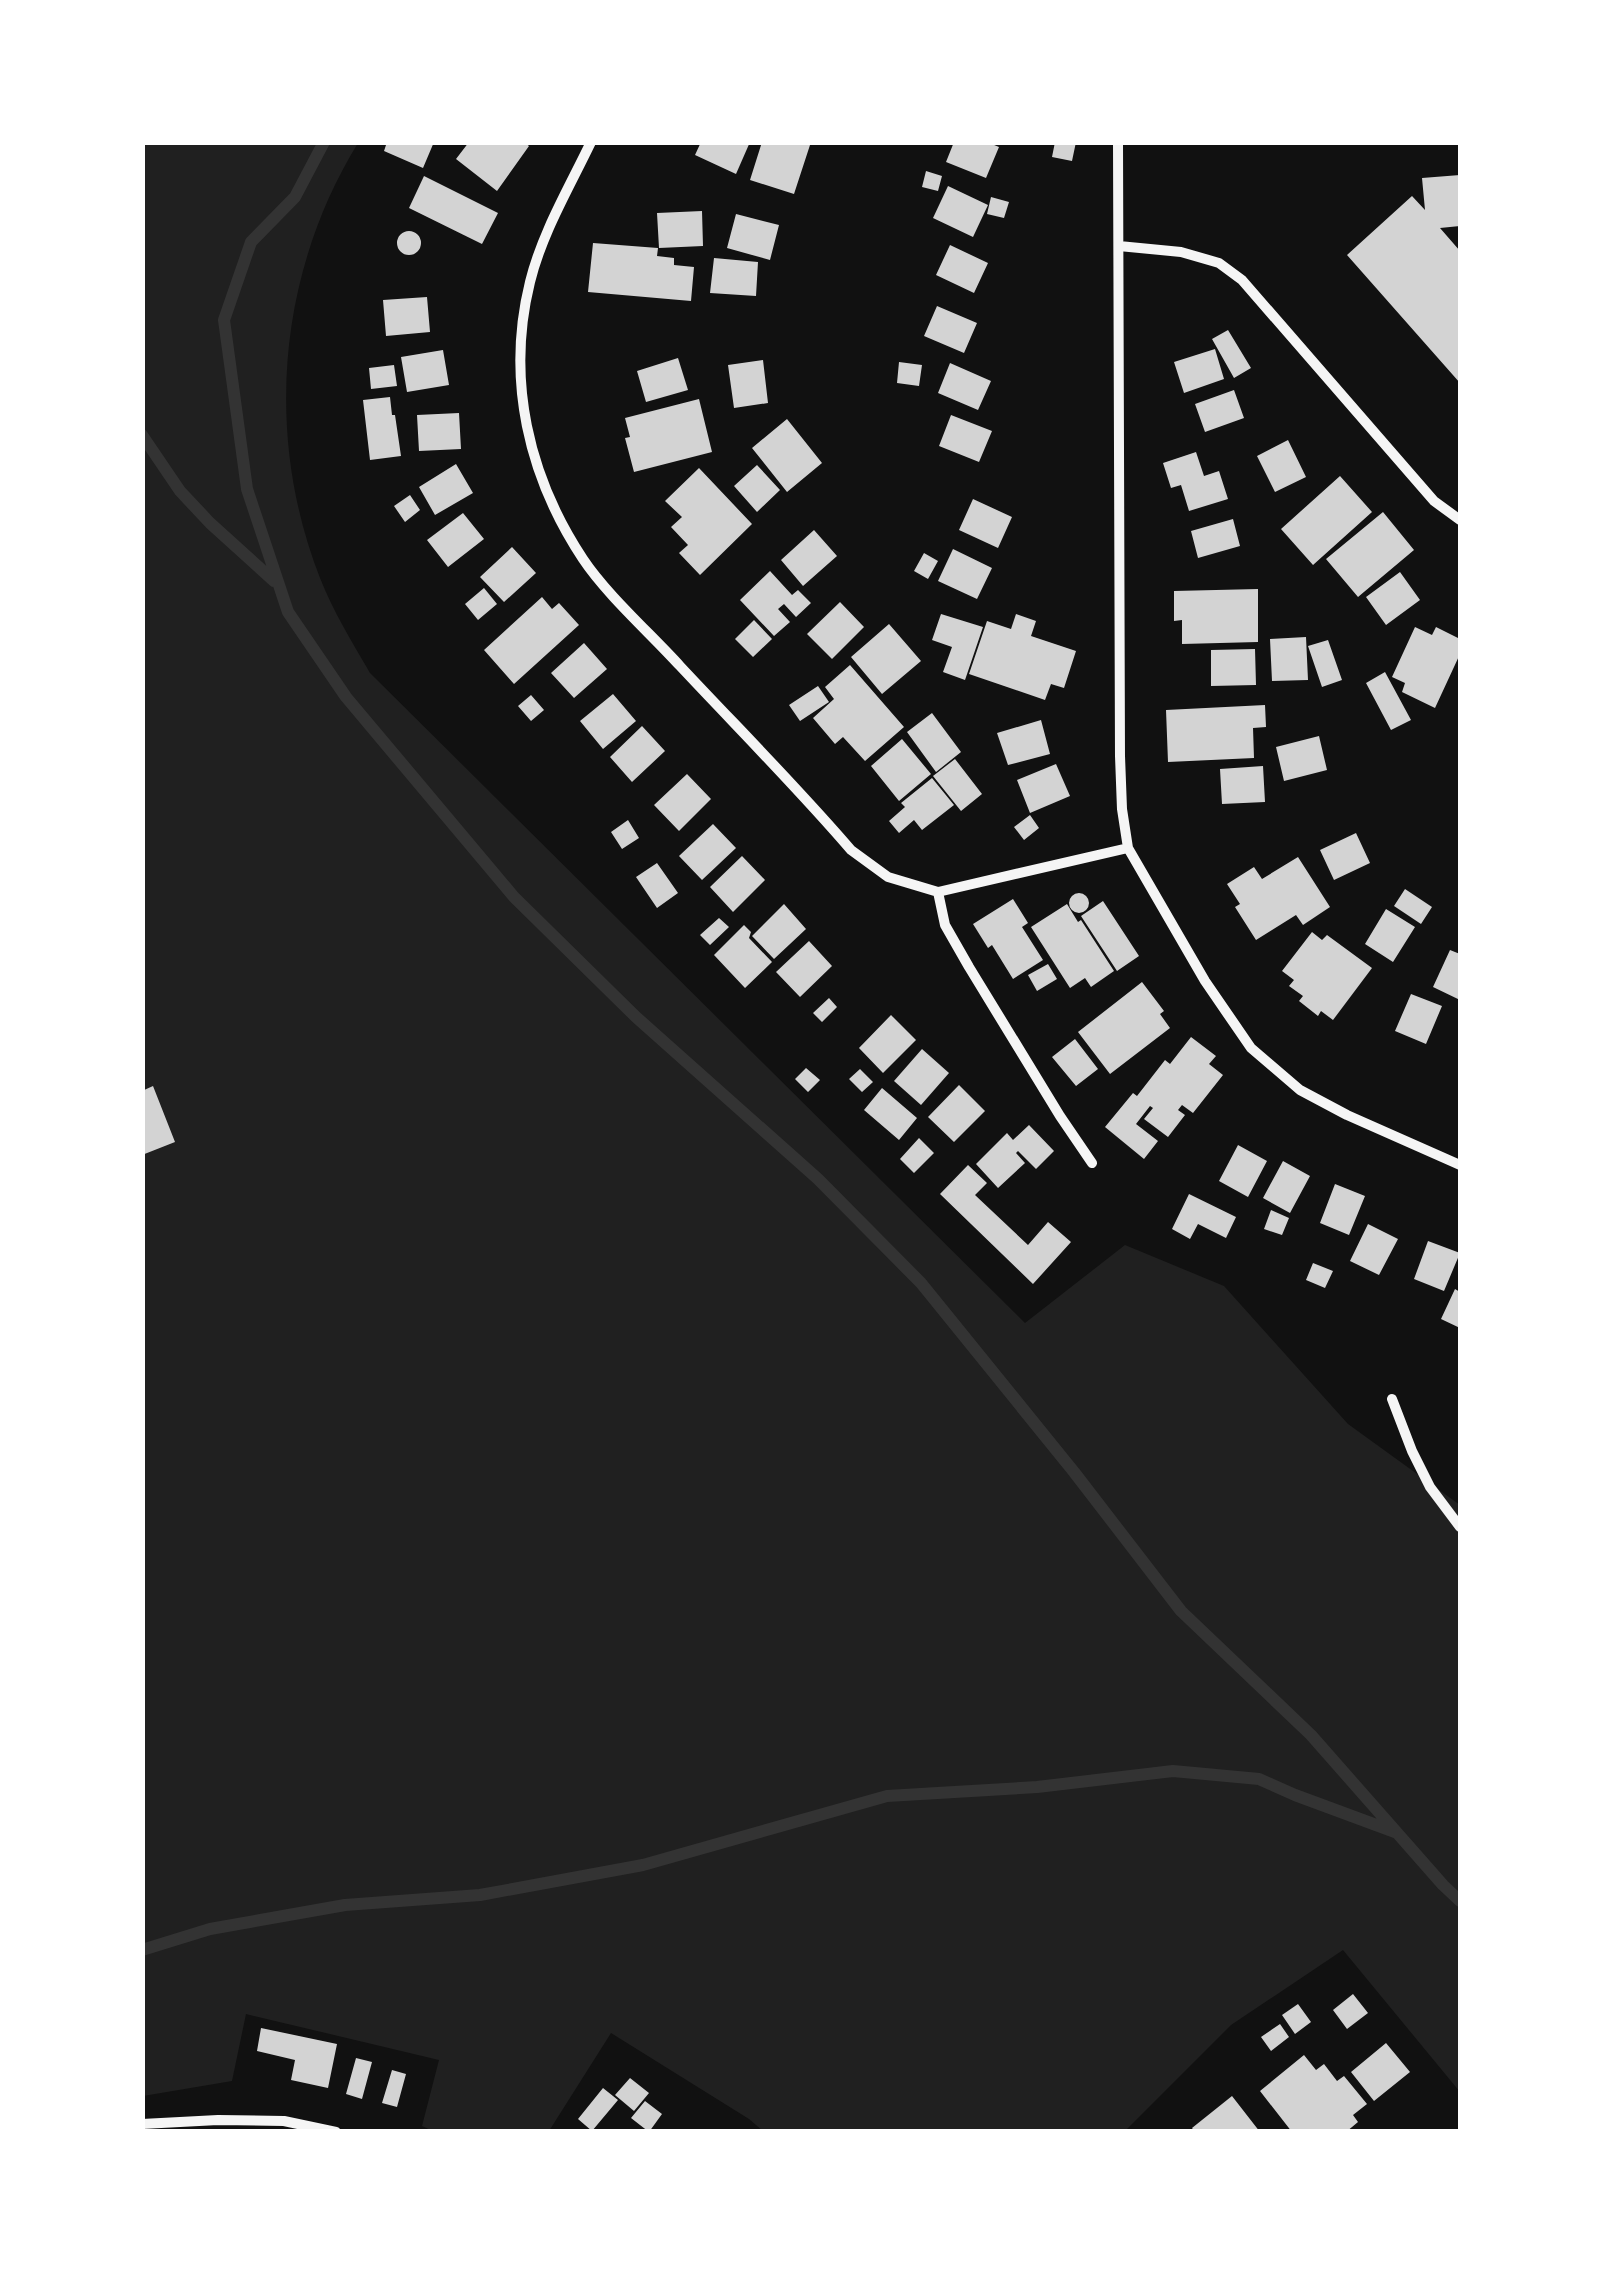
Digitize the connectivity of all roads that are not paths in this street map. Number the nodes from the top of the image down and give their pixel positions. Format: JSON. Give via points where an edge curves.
{"nodes":[{"id":1,"x":591,"y":142,"type":"edge"},
{"id":2,"x":1118,"y":142,"type":"edge"},
{"id":3,"x":1119,"y":246,"type":"junction"},
{"id":4,"x":1460,"y":520,"type":"edge"},
{"id":5,"x":1128,"y":848,"type":"junction"},
{"id":6,"x":938,"y":892,"type":"junction"},
{"id":7,"x":1092,"y":1162,"type":"dead end"},
{"id":8,"x":1460,"y":1165,"type":"edge"},
{"id":9,"x":1392,"y":1399,"type":"dead end"},
{"id":10,"x":1460,"y":1527,"type":"edge"},
{"id":11,"x":142,"y":2124,"type":"edge"},
{"id":12,"x":336,"y":2132,"type":"edge"}],
"edges":[{"from":1,"to":6,"type":"street","via":[[544,242],[523,317],[523,412],[549,499],[584,560],[621,604],[851,850],[888,877]]},
{"from":2,"to":3,"type":"street"},
{"from":3,"to":4,"type":"street","via":[[1181,252],[1219,263],[1242,280],[1434,502]]},
{"from":3,"to":5,"type":"street","via":[[1120,756]]},
{"from":5,"to":6,"type":"street"},
{"from":5,"to":8,"type":"street","via":[[1251,1048],[1300,1090]]},
{"from":6,"to":7,"type":"street","via":[[946,926],[969,968]]},
{"from":9,"to":10,"type":"street","via":[[1430,1487]]},
{"from":11,"to":12,"type":"street","via":[[284,2121]]}]}
